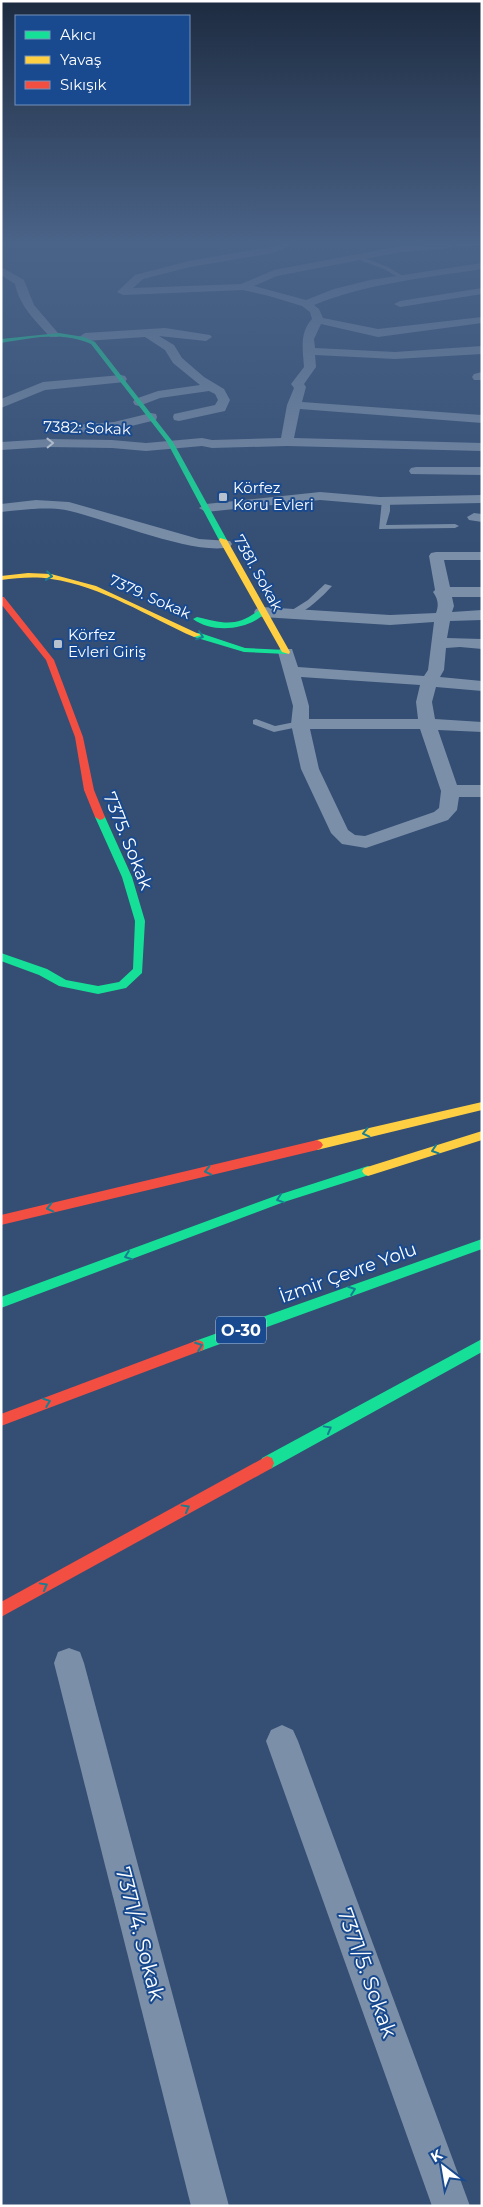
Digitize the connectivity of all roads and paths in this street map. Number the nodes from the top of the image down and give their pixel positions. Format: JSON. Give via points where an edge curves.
{"nodes":[{"id":1,"x":93,"y":344,"type":"edge"},
{"id":2,"x":164,"y":344,"type":"edge"},
{"id":3,"x":308,"y":344,"type":"edge"},
{"id":4,"x":482,"y":350,"type":"edge"},
{"id":5,"x":308,"y":351,"type":"junction"},
{"id":6,"x":121,"y":379,"type":"junction"},
{"id":7,"x":211,"y":387,"type":"junction"},
{"id":8,"x":139,"y":402,"type":"junction"},
{"id":9,"x":1,"y":404,"type":"edge"},
{"id":10,"x":293,"y":405,"type":"junction"},
{"id":11,"x":179,"y":417,"type":"dead end"},
{"id":12,"x":151,"y":418,"type":"junction"},
{"id":13,"x":482,"y":419,"type":"edge"},
{"id":14,"x":1,"y":435,"type":"edge"},
{"id":15,"x":287,"y":442,"type":"junction"},
{"id":16,"x":172,"y":445,"type":"junction"},
{"id":17,"x":1,"y":446,"type":"edge"},
{"id":18,"x":482,"y":447,"type":"edge"},
{"id":19,"x":416,"y":471,"type":"dead end"},
{"id":20,"x":482,"y":471,"type":"edge"},
{"id":21,"x":482,"y":499,"type":"edge"},
{"id":22,"x":386,"y":500,"type":"junction"},
{"id":23,"x":1,"y":508,"type":"edge"},
{"id":24,"x":206,"y":508,"type":"junction"},
{"id":25,"x":456,"y":526,"type":"dead end"},
{"id":26,"x":225,"y":544,"type":"junction"},
{"id":27,"x":482,"y":556,"type":"edge"},
{"id":28,"x":44,"y":564,"type":"dead end"},
{"id":29,"x":1,"y":570,"type":"edge"},
{"id":30,"x":82,"y":572,"type":"dead end"},
{"id":31,"x":1,"y":577,"type":"edge"},
{"id":32,"x":328,"y":586,"type":"dead end"},
{"id":33,"x":441,"y":592,"type":"junction"},
{"id":34,"x":482,"y":592,"type":"edge"},
{"id":35,"x":1,"y":600,"type":"edge"},
{"id":36,"x":262,"y":612,"type":"junction"},
{"id":37,"x":185,"y":614,"type":"dead end"},
{"id":38,"x":292,"y":614,"type":"junction"},
{"id":39,"x":482,"y":615,"type":"edge"},
{"id":40,"x":443,"y":618,"type":"junction"},
{"id":41,"x":439,"y":644,"type":"junction"},
{"id":42,"x":482,"y":644,"type":"edge"},
{"id":43,"x":286,"y":652,"type":"junction"},
{"id":44,"x":292,"y":672,"type":"junction"},
{"id":45,"x":429,"y":681,"type":"junction"},
{"id":46,"x":482,"y":686,"type":"edge"},
{"id":47,"x":256,"y":722,"type":"dead end"},
{"id":48,"x":300,"y":724,"type":"junction"},
{"id":49,"x":427,"y":724,"type":"junction"},
{"id":50,"x":482,"y":727,"type":"edge"},
{"id":51,"x":450,"y":791,"type":"junction"},
{"id":52,"x":482,"y":791,"type":"edge"},
{"id":53,"x":1,"y":957,"type":"edge"},
{"id":54,"x":482,"y":1106,"type":"edge"},
{"id":55,"x":482,"y":1135,"type":"edge"},
{"id":56,"x":1,"y":1220,"type":"edge"},
{"id":57,"x":482,"y":1244,"type":"edge"},
{"id":58,"x":1,"y":1303,"type":"edge"},
{"id":59,"x":482,"y":1345,"type":"edge"},
{"id":60,"x":1,"y":1420,"type":"edge"},
{"id":61,"x":1,"y":1610,"type":"edge"},
{"id":62,"x":69,"y":1663,"type":"dead end"},
{"id":63,"x":282,"y":1741,"type":"dead end"},
{"id":64,"x":210,"y":2206,"type":"edge"},
{"id":65,"x":451,"y":2206,"type":"edge"}],
"edges":[{"from":1,"to":6,"type":"main road","name":"7381. Sokak"},
{"from":2,"to":7,"type":"street","via":[[177,360]]},
{"from":3,"to":5,"type":"street"},
{"from":4,"to":5,"type":"street","via":[[387,355]]},
{"from":5,"to":10,"type":"street","via":[[310,366],[298,384],[300,387]]},
{"from":6,"to":8,"type":"main road","name":"7381. Sokak"},
{"from":6,"to":9,"type":"street","via":[[43,386]]},
{"from":7,"to":8,"type":"street","via":[[158,395]]},
{"from":7,"to":11,"type":"street","via":[[220,392],[223,406]]},
{"from":8,"to":12,"type":"main road","name":"7381. Sokak"},
{"from":10,"to":13,"type":"street"},
{"from":10,"to":15,"type":"street"},
{"from":12,"to":14,"type":"street","name":"7382: Sokak","via":[[103,428]]},
{"from":12,"to":16,"type":"main road","name":"7381. Sokak"},
{"from":15,"to":16,"type":"street","name":"7382: Sokak"},
{"from":15,"to":18,"type":"street","name":"7382: Sokak"},
{"from":17,"to":16,"type":"street","name":"7382: Sokak","one_way":true,"via":[[49,443]]},
{"from":16,"to":24,"type":"main road","name":"7381. Sokak"},
{"from":19,"to":20,"type":"street"},
{"from":21,"to":22,"type":"street"},
{"from":22,"to":24,"type":"street","via":[[320,496]]},
{"from":22,"to":25,"type":"lane","via":[[382,527]]},
{"from":23,"to":26,"type":"street","via":[[36,504],[69,506],[198,543]]},
{"from":24,"to":26,"type":"main road","name":"7381. Sokak"},
{"from":26,"to":36,"type":"main road","name":"7381. Sokak"},
{"from":27,"to":33,"type":"street","via":[[436,556]]},
{"from":28,"to":30,"type":"main road"},
{"from":29,"to":31,"type":"main road","name":"7379. Sokak"},
{"from":31,"to":43,"type":"main road","name":"7379. Sokak","one_way":true,"via":[[34,574],[62,578],[91,587],[195,634],[244,650]]},
{"from":32,"to":38,"type":"lane","via":[[312,602]]},
{"from":33,"to":34,"type":"street"},
{"from":33,"to":40,"type":"street","via":[[446,606]]},
{"from":35,"to":53,"type":"main road","name":"7375. Sokak","via":[[50,660],[79,737],[89,790],[127,877],[140,921],[138,970],[122,985],[98,990],[63,983]]},
{"from":36,"to":37,"type":"main road","name":"7379. Sokak","via":[[248,623],[225,627]]},
{"from":36,"to":38,"type":"street"},
{"from":36,"to":43,"type":"main road","name":"7381. Sokak"},
{"from":38,"to":40,"type":"street","via":[[390,620]]},
{"from":39,"to":40,"type":"street"},
{"from":40,"to":41,"type":"street"},
{"from":41,"to":42,"type":"street"},
{"from":41,"to":45,"type":"street","via":[[436,670]]},
{"from":43,"to":44,"type":"street"},
{"from":44,"to":45,"type":"street"},
{"from":44,"to":48,"type":"street","via":[[302,706]]},
{"from":45,"to":46,"type":"street"},
{"from":45,"to":49,"type":"street","via":[[424,702]]},
{"from":47,"to":48,"type":"lane","via":[[274,728]]},
{"from":48,"to":49,"type":"street"},
{"from":48,"to":51,"type":"street","via":[[310,769],[345,839],[366,842],[441,816],[448,810]]},
{"from":49,"to":50,"type":"street"},
{"from":49,"to":51,"type":"street"},
{"from":51,"to":52,"type":"street"},
{"from":54,"to":56,"type":"main road","one_way":true},
{"from":55,"to":58,"type":"main road","one_way":true,"via":[[282,1198]]},
{"from":60,"to":57,"type":"main road","name":"İzmir Çevre Yolu","number":"O-30","one_way":true,"via":[[122,1373]]},
{"from":61,"to":59,"type":"main road","one_way":true},
{"from":62,"to":64,"type":"street","name":"7371/4. Sokak"},
{"from":63,"to":65,"type":"street","name":"7371/5. Sokak"}]}
